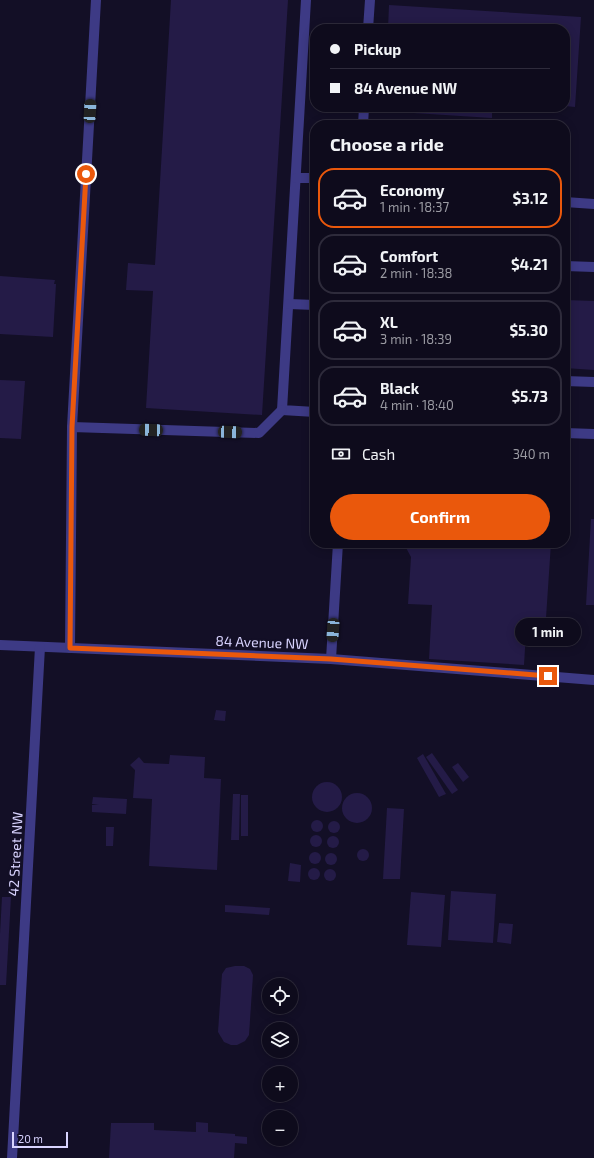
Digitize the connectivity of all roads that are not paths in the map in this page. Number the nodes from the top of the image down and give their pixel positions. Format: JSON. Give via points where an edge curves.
{"nodes":[{"id":1,"x":96,"y":0,"type":"edge"},
{"id":2,"x":306,"y":0,"type":"edge"},
{"id":3,"x":370,"y":0,"type":"edge"},
{"id":4,"x":368,"y":24,"type":"edge"},
{"id":5,"x":296,"y":178,"type":"junction"},
{"id":6,"x":310,"y":178,"type":"edge"},
{"id":7,"x":570,"y":202,"type":"edge"},
{"id":8,"x":594,"y":204,"type":"edge"},
{"id":9,"x":570,"y":266,"type":"edge"},
{"id":10,"x":594,"y":267,"type":"edge"},
{"id":11,"x":288,"y":304,"type":"junction"},
{"id":12,"x":310,"y":305,"type":"edge"},
{"id":13,"x":570,"y":381,"type":"edge"},
{"id":14,"x":594,"y":382,"type":"edge"},
{"id":15,"x":282,"y":410,"type":"junction"},
{"id":16,"x":310,"y":412,"type":"edge"},
{"id":17,"x":72,"y":427,"type":"junction"},
{"id":18,"x":570,"y":433,"type":"edge"},
{"id":19,"x":594,"y":434,"type":"edge"},
{"id":20,"x":338,"y":548,"type":"edge"},
{"id":21,"x":0,"y":644,"type":"edge"},
{"id":22,"x":40,"y":647,"type":"junction"},
{"id":23,"x":70,"y":648,"type":"junction"},
{"id":24,"x":331,"y":659,"type":"junction"},
{"id":25,"x":594,"y":680,"type":"edge"},
{"id":26,"x":12,"y":1158,"type":"edge"}],
"edges":[{"from":1,"to":17,"type":"street"},
{"from":2,"to":5,"type":"street"},
{"from":3,"to":4,"type":"street"},
{"from":5,"to":6,"type":"street"},
{"from":5,"to":11,"type":"street"},
{"from":7,"to":8,"type":"street"},
{"from":9,"to":10,"type":"street"},
{"from":11,"to":12,"type":"street"},
{"from":11,"to":15,"type":"street"},
{"from":13,"to":14,"type":"street"},
{"from":15,"to":16,"type":"street"},
{"from":15,"to":17,"type":"street","via":[[259,434]]},
{"from":17,"to":23,"type":"street"},
{"from":18,"to":19,"type":"street"},
{"from":20,"to":24,"type":"street"},
{"from":21,"to":22,"type":"street","name":"84 Avenue NW"},
{"from":22,"to":23,"type":"street","name":"84 Avenue NW"},
{"from":22,"to":26,"type":"street","name":"42 Street NW"},
{"from":23,"to":24,"type":"street","name":"84 Avenue NW"},
{"from":24,"to":25,"type":"street","name":"84 Avenue NW"}]}
